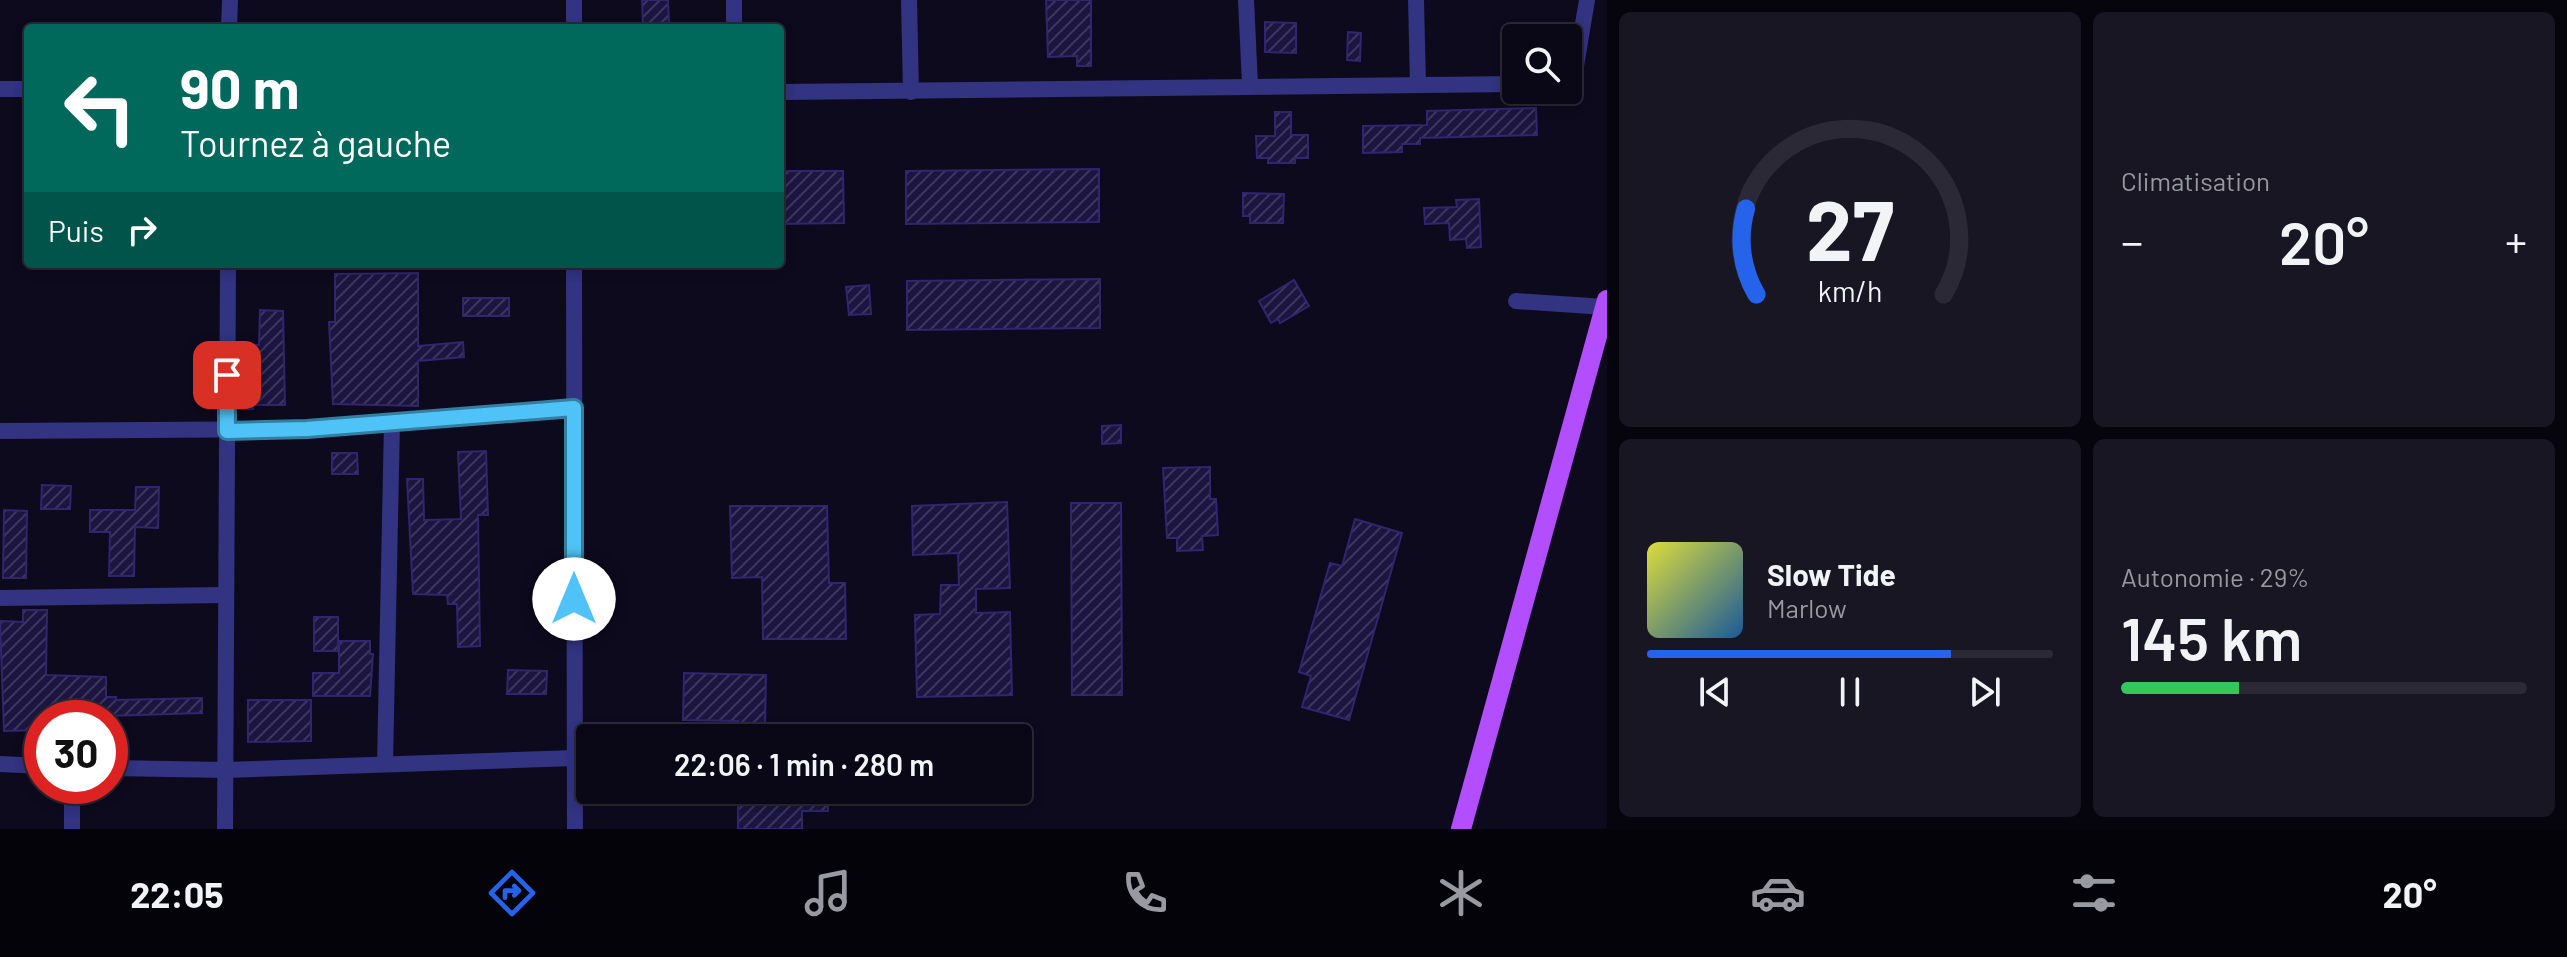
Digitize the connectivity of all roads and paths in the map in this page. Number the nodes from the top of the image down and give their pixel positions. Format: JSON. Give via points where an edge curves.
{"nodes":[{"id":1,"x":230,"y":0,"type":"edge"},
{"id":2,"x":574,"y":0,"type":"edge"},
{"id":3,"x":734,"y":0,"type":"edge"},
{"id":4,"x":909,"y":0,"type":"edge"},
{"id":5,"x":1246,"y":0,"type":"edge"},
{"id":6,"x":1416,"y":0,"type":"edge"},
{"id":7,"x":1587,"y":0,"type":"edge"},
{"id":8,"x":229,"y":24,"type":"edge"},
{"id":9,"x":574,"y":24,"type":"edge"},
{"id":10,"x":734,"y":24,"type":"edge"},
{"id":11,"x":1582,"y":30,"type":"edge"},
{"id":12,"x":1250,"y":84,"type":"junction"},
{"id":13,"x":1418,"y":84,"type":"junction"},
{"id":14,"x":1502,"y":84,"type":"edge"},
{"id":15,"x":0,"y":89,"type":"edge"},
{"id":16,"x":24,"y":89,"type":"edge"},
{"id":17,"x":784,"y":92,"type":"edge"},
{"id":18,"x":911,"y":92,"type":"junction"},
{"id":19,"x":228,"y":268,"type":"edge"},
{"id":20,"x":574,"y":268,"type":"edge"},
{"id":21,"x":1516,"y":301,"type":"dead end"},
{"id":22,"x":1606,"y":304,"type":"edge"},
{"id":23,"x":574,"y":408,"type":"junction"},
{"id":24,"x":392,"y":422,"type":"junction"},
{"id":25,"x":0,"y":431,"type":"edge"},
{"id":26,"x":227,"y":431,"type":"junction"},
{"id":27,"x":226,"y":595,"type":"junction"},
{"id":28,"x":0,"y":598,"type":"edge"},
{"id":29,"x":575,"y":758,"type":"junction"},
{"id":30,"x":0,"y":764,"type":"edge"},
{"id":31,"x":385,"y":764,"type":"junction"},
{"id":32,"x":24,"y":765,"type":"edge"},
{"id":33,"x":128,"y":768,"type":"edge"},
{"id":34,"x":226,"y":770,"type":"junction"},
{"id":35,"x":72,"y":804,"type":"edge"},
{"id":36,"x":72,"y":829,"type":"edge"},
{"id":37,"x":225,"y":829,"type":"edge"},
{"id":38,"x":575,"y":829,"type":"edge"},
{"id":39,"x":1461,"y":829,"type":"edge"}],
"edges":[{"from":1,"to":8,"type":"street"},
{"from":2,"to":9,"type":"street"},
{"from":3,"to":10,"type":"street"},
{"from":4,"to":18,"type":"street"},
{"from":5,"to":12,"type":"street"},
{"from":6,"to":13,"type":"street"},
{"from":7,"to":11,"type":"street"},
{"from":12,"to":13,"type":"street"},
{"from":12,"to":18,"type":"street"},
{"from":13,"to":14,"type":"street"},
{"from":15,"to":16,"type":"street"},
{"from":17,"to":18,"type":"street"},
{"from":19,"to":26,"type":"street"},
{"from":20,"to":23,"type":"street"},
{"from":21,"to":22,"type":"street"},
{"from":22,"to":39,"type":"main road"},
{"from":23,"to":24,"type":"street"},
{"from":23,"to":29,"type":"street"},
{"from":24,"to":26,"type":"street"},
{"from":24,"to":31,"type":"street"},
{"from":25,"to":26,"type":"street"},
{"from":26,"to":27,"type":"street"},
{"from":27,"to":28,"type":"street"},
{"from":27,"to":34,"type":"street"},
{"from":29,"to":31,"type":"street"},
{"from":29,"to":38,"type":"street"},
{"from":30,"to":32,"type":"street"},
{"from":31,"to":34,"type":"street"},
{"from":33,"to":34,"type":"street"},
{"from":34,"to":37,"type":"street"},
{"from":35,"to":36,"type":"street"}]}
